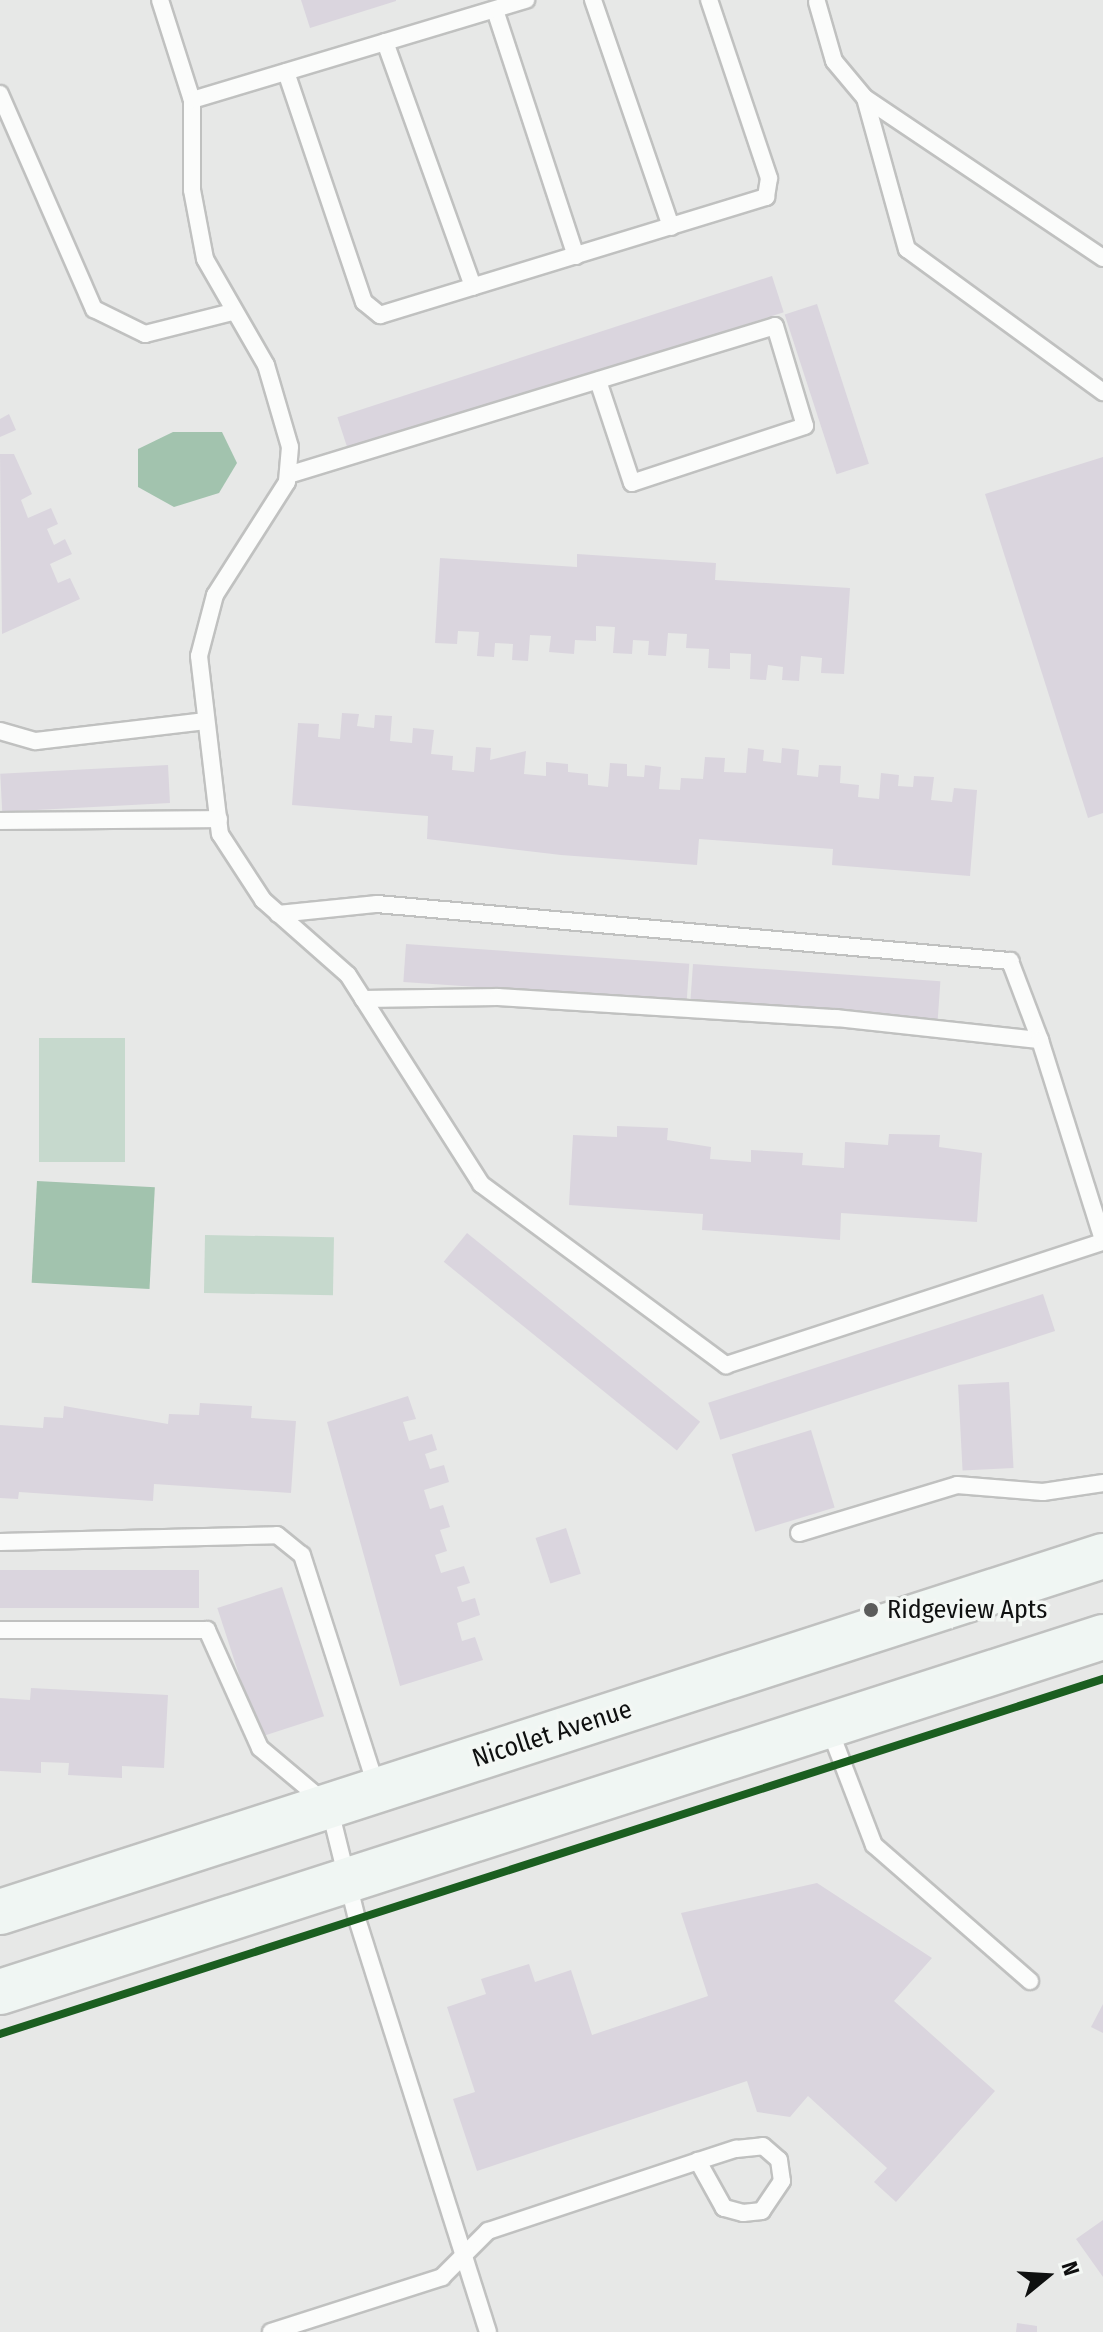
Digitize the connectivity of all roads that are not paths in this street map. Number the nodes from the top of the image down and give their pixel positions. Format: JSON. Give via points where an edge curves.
{"nodes":[{"id":1,"x":160,"y":0,"type":"edge"},
{"id":2,"x":526,"y":0,"type":"edge"},
{"id":3,"x":593,"y":0,"type":"edge"},
{"id":4,"x":709,"y":0,"type":"edge"},
{"id":5,"x":819,"y":1,"type":"edge"},
{"id":6,"x":495,"y":10,"type":"junction"},
{"id":7,"x":385,"y":42,"type":"junction"},
{"id":8,"x":286,"y":72,"type":"junction"},
{"id":9,"x":0,"y":94,"type":"edge"},
{"id":10,"x":865,"y":98,"type":"junction"},
{"id":11,"x":192,"y":100,"type":"junction"},
{"id":12,"x":671,"y":227,"type":"junction"},
{"id":13,"x":576,"y":256,"type":"junction"},
{"id":14,"x":1103,"y":258,"type":"edge"},
{"id":15,"x":473,"y":287,"type":"junction"},
{"id":16,"x":232,"y":312,"type":"junction"},
{"id":17,"x":598,"y":381,"type":"junction"},
{"id":18,"x":1103,"y":392,"type":"edge"},
{"id":19,"x":288,"y":475,"type":"junction"},
{"id":20,"x":206,"y":721,"type":"junction"},
{"id":21,"x":0,"y":731,"type":"edge"},
{"id":22,"x":219,"y":819,"type":"junction"},
{"id":23,"x":0,"y":821,"type":"edge"},
{"id":24,"x":278,"y":914,"type":"junction"},
{"id":25,"x":363,"y":999,"type":"junction"},
{"id":26,"x":1040,"y":1040,"type":"junction"},
{"id":27,"x":1103,"y":1241,"type":"edge"},
{"id":28,"x":1103,"y":1483,"type":"edge"},
{"id":29,"x":799,"y":1533,"type":"dead end"},
{"id":30,"x":0,"y":1542,"type":"edge"},
{"id":31,"x":1103,"y":1556,"type":"edge"},
{"id":32,"x":0,"y":1630,"type":"edge"},
{"id":33,"x":1103,"y":1637,"type":"edge"},
{"id":34,"x":828,"y":1726,"type":"junction"},
{"id":35,"x":377,"y":1791,"type":"junction"},
{"id":36,"x":329,"y":1806,"type":"junction"},
{"id":37,"x":348,"y":1882,"type":"junction"},
{"id":38,"x":0,"y":1912,"type":"edge"},
{"id":39,"x":1030,"y":1981,"type":"dead end"},
{"id":40,"x":0,"y":1992,"type":"edge"},
{"id":41,"x":698,"y":2161,"type":"junction"},
{"id":42,"x":465,"y":2254,"type":"junction"},
{"id":43,"x":271,"y":2332,"type":"edge"},
{"id":44,"x":488,"y":2332,"type":"edge"}],
"edges":[{"from":1,"to":11,"type":"lane"},
{"from":2,"to":6,"type":"lane"},
{"from":3,"to":12,"type":"lane"},
{"from":4,"to":12,"type":"lane","via":[[769,188],[756,201]]},
{"from":5,"to":10,"type":"lane","via":[[834,61]]},
{"from":6,"to":7,"type":"lane"},
{"from":6,"to":13,"type":"lane"},
{"from":7,"to":8,"type":"lane"},
{"from":7,"to":15,"type":"lane"},
{"from":8,"to":11,"type":"lane"},
{"from":8,"to":15,"type":"lane","via":[[370,312]]},
{"from":9,"to":16,"type":"lane","via":[[94,309],[145,334]]},
{"from":10,"to":14,"type":"lane"},
{"from":10,"to":18,"type":"lane","via":[[907,249]]},
{"from":11,"to":16,"type":"lane","via":[[192,190],[205,259]]},
{"from":12,"to":13,"type":"lane"},
{"from":13,"to":15,"type":"lane"},
{"from":16,"to":19,"type":"lane","via":[[266,365],[290,447]]},
{"from":17,"to":17,"type":"lane","via":[[775,326],[805,426],[632,483]]},
{"from":17,"to":19,"type":"lane"},
{"from":19,"to":20,"type":"lane","via":[[215,595],[199,656]]},
{"from":20,"to":21,"type":"lane","via":[[36,741]]},
{"from":20,"to":22,"type":"lane"},
{"from":22,"to":23,"type":"lane"},
{"from":22,"to":24,"type":"lane","via":[[220,834]]},
{"from":24,"to":25,"type":"lane","via":[[348,975]]},
{"from":24,"to":26,"type":"lane","via":[[377,904],[1010,961]]},
{"from":25,"to":26,"type":"lane","via":[[559,1001],[836,1018]]},
{"from":25,"to":27,"type":"lane","via":[[481,1184],[726,1365]]},
{"from":26,"to":27,"type":"lane"},
{"from":28,"to":29,"type":"lane","via":[[1043,1492],[957,1485]]},
{"from":30,"to":35,"type":"lane","via":[[277,1535],[302,1555]]},
{"from":31,"to":35,"type":"main road","name":"Nicollet Avenue"},
{"from":32,"to":36,"type":"lane","via":[[207,1630],[260,1748]]},
{"from":33,"to":34,"type":"main road"},
{"from":34,"to":37,"type":"main road"},
{"from":34,"to":39,"type":"lane","via":[[874,1845]]},
{"from":35,"to":36,"type":"main road","name":"Nicollet Avenue"},
{"from":36,"to":37,"type":"lane"},
{"from":36,"to":38,"type":"main road","name":"Nicollet Avenue"},
{"from":37,"to":40,"type":"main road"},
{"from":37,"to":42,"type":"lane"},
{"from":41,"to":41,"type":"lane","via":[[724,2208],[743,2213],[762,2211],[782,2181],[779,2160],[763,2146]]},
{"from":41,"to":42,"type":"lane","via":[[488,2231]]},
{"from":42,"to":43,"type":"lane","via":[[442,2277]]},
{"from":42,"to":44,"type":"lane"}]}
